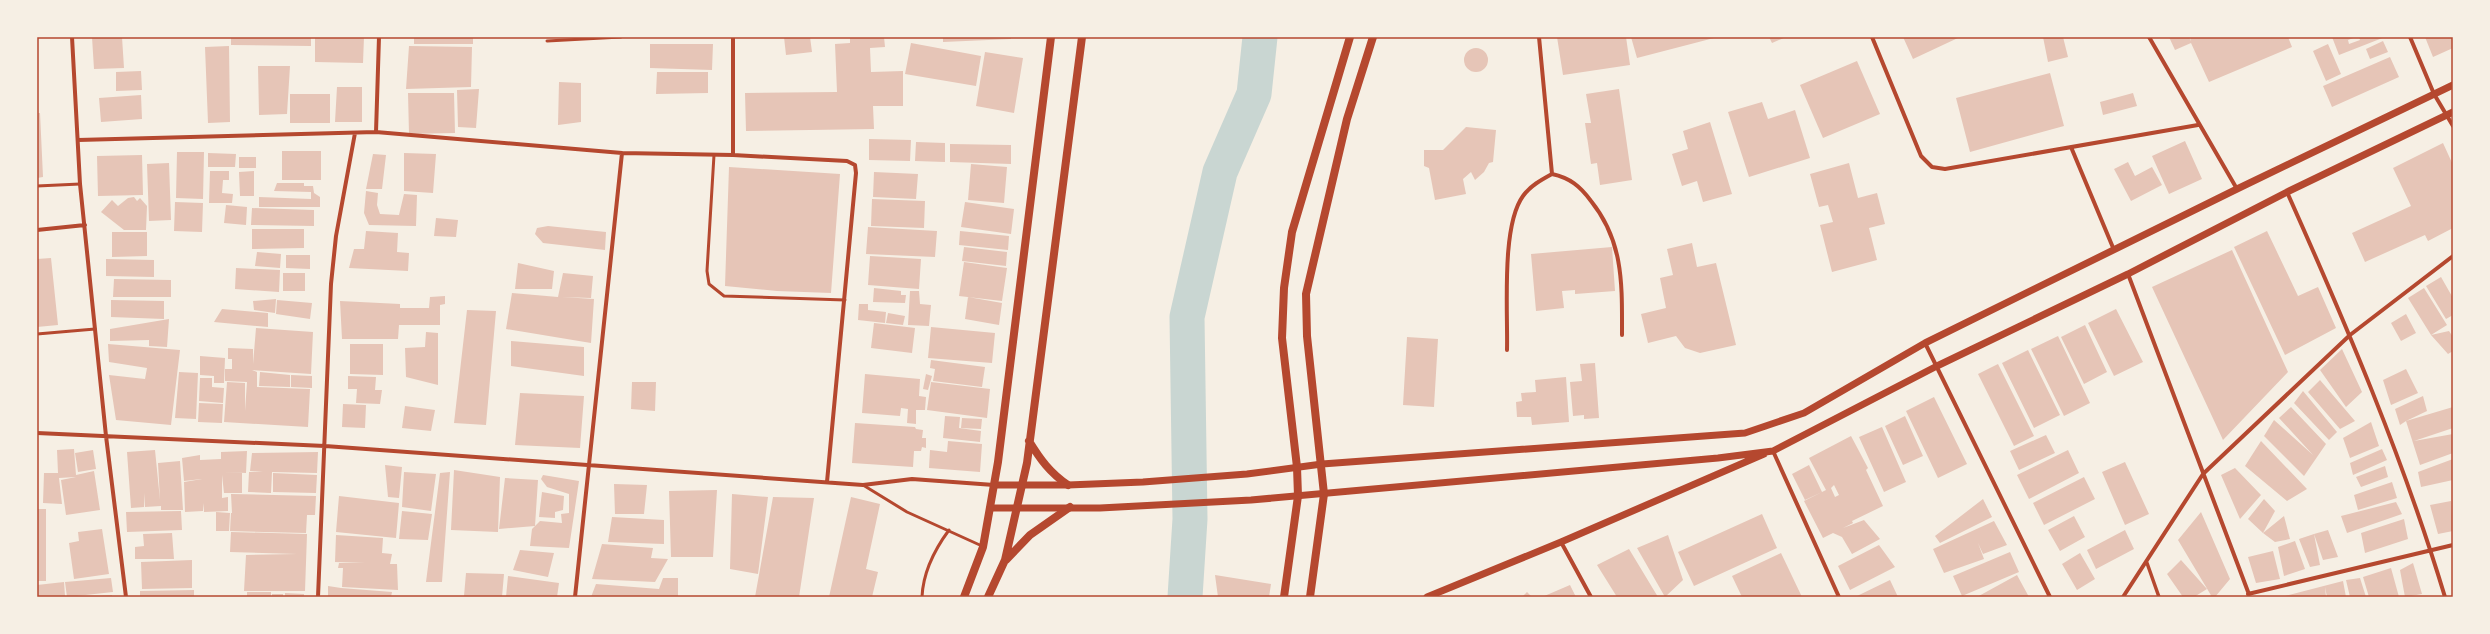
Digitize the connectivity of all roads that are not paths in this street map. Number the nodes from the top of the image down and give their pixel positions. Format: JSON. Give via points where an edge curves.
{"nodes":[{"id":1,"x":72,"y":37,"type":"edge"},
{"id":2,"x":379,"y":37,"type":"edge"},
{"id":3,"x":621,"y":37,"type":"edge"},
{"id":4,"x":733,"y":37,"type":"edge"},
{"id":5,"x":1051,"y":37,"type":"edge"},
{"id":6,"x":1082,"y":37,"type":"edge"},
{"id":7,"x":1350,"y":37,"type":"edge"},
{"id":8,"x":1373,"y":37,"type":"edge"},
{"id":9,"x":1539,"y":37,"type":"edge"},
{"id":10,"x":1872,"y":37,"type":"edge"},
{"id":11,"x":2149,"y":37,"type":"edge"},
{"id":12,"x":2410,"y":37,"type":"edge"},
{"id":13,"x":547,"y":41,"type":"dead end"},
{"id":14,"x":2453,"y":85,"type":"edge"},
{"id":15,"x":2434,"y":94,"type":"junction"},
{"id":16,"x":2453,"y":112,"type":"edge"},
{"id":17,"x":2446,"y":115,"type":"junction"},
{"id":18,"x":2198,"y":125,"type":"junction"},
{"id":19,"x":2453,"y":126,"type":"edge"},
{"id":20,"x":376,"y":132,"type":"junction"},
{"id":21,"x":355,"y":133,"type":"junction"},
{"id":22,"x":78,"y":140,"type":"junction"},
{"id":23,"x":2070,"y":147,"type":"junction"},
{"id":24,"x":622,"y":153,"type":"junction"},
{"id":25,"x":714,"y":155,"type":"junction"},
{"id":26,"x":733,"y":155,"type":"junction"},
{"id":27,"x":1552,"y":174,"type":"junction"},
{"id":28,"x":80,"y":184,"type":"junction"},
{"id":29,"x":37,"y":186,"type":"edge"},
{"id":30,"x":2237,"y":189,"type":"junction"},
{"id":31,"x":2287,"y":192,"type":"junction"},
{"id":32,"x":85,"y":225,"type":"junction"},
{"id":33,"x":37,"y":230,"type":"edge"},
{"id":34,"x":2114,"y":250,"type":"junction"},
{"id":35,"x":2453,"y":256,"type":"edge"},
{"id":36,"x":2128,"y":274,"type":"junction"},
{"id":37,"x":844,"y":300,"type":"junction"},
{"id":38,"x":95,"y":329,"type":"junction"},
{"id":39,"x":37,"y":334,"type":"edge"},
{"id":40,"x":1622,"y":335,"type":"dead end"},
{"id":41,"x":2350,"y":335,"type":"junction"},
{"id":42,"x":1925,"y":344,"type":"junction"},
{"id":43,"x":1508,"y":350,"type":"dead end"},
{"id":44,"x":1937,"y":366,"type":"junction"},
{"id":45,"x":37,"y":432,"type":"edge"},
{"id":46,"x":106,"y":436,"type":"junction"},
{"id":47,"x":1029,"y":441,"type":"junction"},
{"id":48,"x":325,"y":446,"type":"junction"},
{"id":49,"x":1773,"y":451,"type":"junction"},
{"id":50,"x":590,"y":464,"type":"junction"},
{"id":51,"x":1322,"y":464,"type":"junction"},
{"id":52,"x":1297,"y":467,"type":"junction"},
{"id":53,"x":2203,"y":474,"type":"junction"},
{"id":54,"x":828,"y":482,"type":"junction"},
{"id":55,"x":862,"y":485,"type":"junction"},
{"id":56,"x":994,"y":485,"type":"junction"},
{"id":57,"x":1068,"y":485,"type":"junction"},
{"id":58,"x":1022,"y":486,"type":"junction"},
{"id":59,"x":1324,"y":494,"type":"junction"},
{"id":60,"x":1298,"y":496,"type":"junction"},
{"id":61,"x":1070,"y":507,"type":"junction"},
{"id":62,"x":990,"y":508,"type":"junction"},
{"id":63,"x":1018,"y":509,"type":"junction"},
{"id":64,"x":949,"y":530,"type":"junction"},
{"id":65,"x":1561,"y":542,"type":"junction"},
{"id":66,"x":2453,"y":545,"type":"edge"},
{"id":67,"x":982,"y":547,"type":"junction"},
{"id":68,"x":2431,"y":550,"type":"junction"},
{"id":69,"x":1006,"y":560,"type":"junction"},
{"id":70,"x":2147,"y":563,"type":"junction"},
{"id":71,"x":2249,"y":595,"type":"edge"},
{"id":72,"x":126,"y":597,"type":"edge"},
{"id":73,"x":318,"y":597,"type":"edge"},
{"id":74,"x":575,"y":597,"type":"edge"},
{"id":75,"x":922,"y":597,"type":"edge"},
{"id":76,"x":964,"y":597,"type":"edge"},
{"id":77,"x":988,"y":597,"type":"edge"},
{"id":78,"x":1284,"y":597,"type":"edge"},
{"id":79,"x":1310,"y":597,"type":"edge"},
{"id":80,"x":1427,"y":597,"type":"edge"},
{"id":81,"x":1591,"y":597,"type":"edge"},
{"id":82,"x":1839,"y":597,"type":"edge"},
{"id":83,"x":2050,"y":597,"type":"edge"},
{"id":84,"x":2123,"y":597,"type":"edge"},
{"id":85,"x":2159,"y":597,"type":"edge"},
{"id":86,"x":2445,"y":597,"type":"edge"}],
"edges":[{"from":1,"to":22,"type":"street"},
{"from":2,"to":20,"type":"street"},
{"from":3,"to":13,"type":"lane"},
{"from":4,"to":26,"type":"street"},
{"from":5,"to":56,"type":"main road"},
{"from":6,"to":47,"type":"main road"},
{"from":7,"to":52,"type":"main road","via":[[1292,232],[1284,288],[1282,338]]},
{"from":8,"to":51,"type":"main road","via":[[1347,119],[1306,294],[1307,336]]},
{"from":9,"to":27,"type":"street"},
{"from":10,"to":23,"type":"street","via":[[1921,156],[1932,167],[1945,169]]},
{"from":11,"to":18,"type":"street"},
{"from":12,"to":15,"type":"street"},
{"from":14,"to":15,"type":"street"},
{"from":15,"to":17,"type":"street"},
{"from":15,"to":30,"type":"street"},
{"from":16,"to":17,"type":"street"},
{"from":17,"to":19,"type":"street"},
{"from":17,"to":31,"type":"street"},
{"from":18,"to":23,"type":"street"},
{"from":18,"to":30,"type":"street"},
{"from":20,"to":21,"type":"street"},
{"from":20,"to":24,"type":"street"},
{"from":21,"to":22,"type":"street"},
{"from":21,"to":48,"type":"street","via":[[336,236],[331,284]]},
{"from":22,"to":28,"type":"street"},
{"from":23,"to":34,"type":"street"},
{"from":24,"to":25,"type":"street"},
{"from":24,"to":50,"type":"street"},
{"from":25,"to":26,"type":"street"},
{"from":25,"to":37,"type":"lane","via":[[707,271],[709,284],[724,296]]},
{"from":26,"to":37,"type":"street","via":[[847,161],[855,165]]},
{"from":27,"to":40,"type":"street","via":[[1567,177],[1585,193],[1611,230],[1621,280]]},
{"from":27,"to":43,"type":"street","via":[[1535,184],[1523,196],[1515,212],[1509,240]]},
{"from":28,"to":29,"type":"lane"},
{"from":28,"to":32,"type":"street"},
{"from":30,"to":34,"type":"street"},
{"from":31,"to":36,"type":"street"},
{"from":31,"to":41,"type":"street"},
{"from":32,"to":33,"type":"street"},
{"from":32,"to":38,"type":"street"},
{"from":34,"to":42,"type":"street"},
{"from":35,"to":41,"type":"street"},
{"from":36,"to":44,"type":"street"},
{"from":36,"to":53,"type":"street"},
{"from":37,"to":54,"type":"street"},
{"from":38,"to":39,"type":"lane"},
{"from":38,"to":46,"type":"street"},
{"from":41,"to":53,"type":"street"},
{"from":41,"to":68,"type":"street"},
{"from":42,"to":44,"type":"street"},
{"from":42,"to":51,"type":"street","via":[[1804,413],[1745,433]]},
{"from":44,"to":49,"type":"street"},
{"from":44,"to":83,"type":"street"},
{"from":45,"to":46,"type":"street"},
{"from":46,"to":48,"type":"street"},
{"from":46,"to":72,"type":"street"},
{"from":47,"to":57,"type":"main road","via":[[1054,476]]},
{"from":47,"to":58,"type":"main road"},
{"from":48,"to":50,"type":"street"},
{"from":48,"to":73,"type":"street"},
{"from":49,"to":59,"type":"street"},
{"from":49,"to":65,"type":"street"},
{"from":49,"to":82,"type":"street"},
{"from":50,"to":54,"type":"street"},
{"from":50,"to":74,"type":"street"},
{"from":51,"to":52,"type":"street"},
{"from":51,"to":59,"type":"main road"},
{"from":52,"to":57,"type":"street","via":[[1247,474]]},
{"from":52,"to":60,"type":"main road"},
{"from":53,"to":70,"type":"street"},
{"from":53,"to":71,"type":"street"},
{"from":54,"to":55,"type":"street"},
{"from":55,"to":56,"type":"street","via":[[912,479]]},
{"from":55,"to":64,"type":"lane","via":[[907,512]]},
{"from":56,"to":58,"type":"street"},
{"from":56,"to":62,"type":"main road"},
{"from":57,"to":58,"type":"street"},
{"from":58,"to":63,"type":"main road"},
{"from":59,"to":60,"type":"street"},
{"from":59,"to":79,"type":"main road"},
{"from":60,"to":61,"type":"street"},
{"from":60,"to":78,"type":"main road"},
{"from":61,"to":63,"type":"street"},
{"from":61,"to":69,"type":"main road","via":[[1030,535]]},
{"from":62,"to":63,"type":"street"},
{"from":62,"to":67,"type":"main road"},
{"from":63,"to":69,"type":"main road"},
{"from":64,"to":67,"type":"lane"},
{"from":64,"to":75,"type":"lane","via":[[938,545],[923,584]]},
{"from":65,"to":80,"type":"street"},
{"from":65,"to":81,"type":"street"},
{"from":66,"to":68,"type":"street"},
{"from":67,"to":76,"type":"main road"},
{"from":68,"to":71,"type":"street"},
{"from":68,"to":86,"type":"street"},
{"from":69,"to":77,"type":"main road"},
{"from":70,"to":84,"type":"street"},
{"from":70,"to":85,"type":"street"}]}
